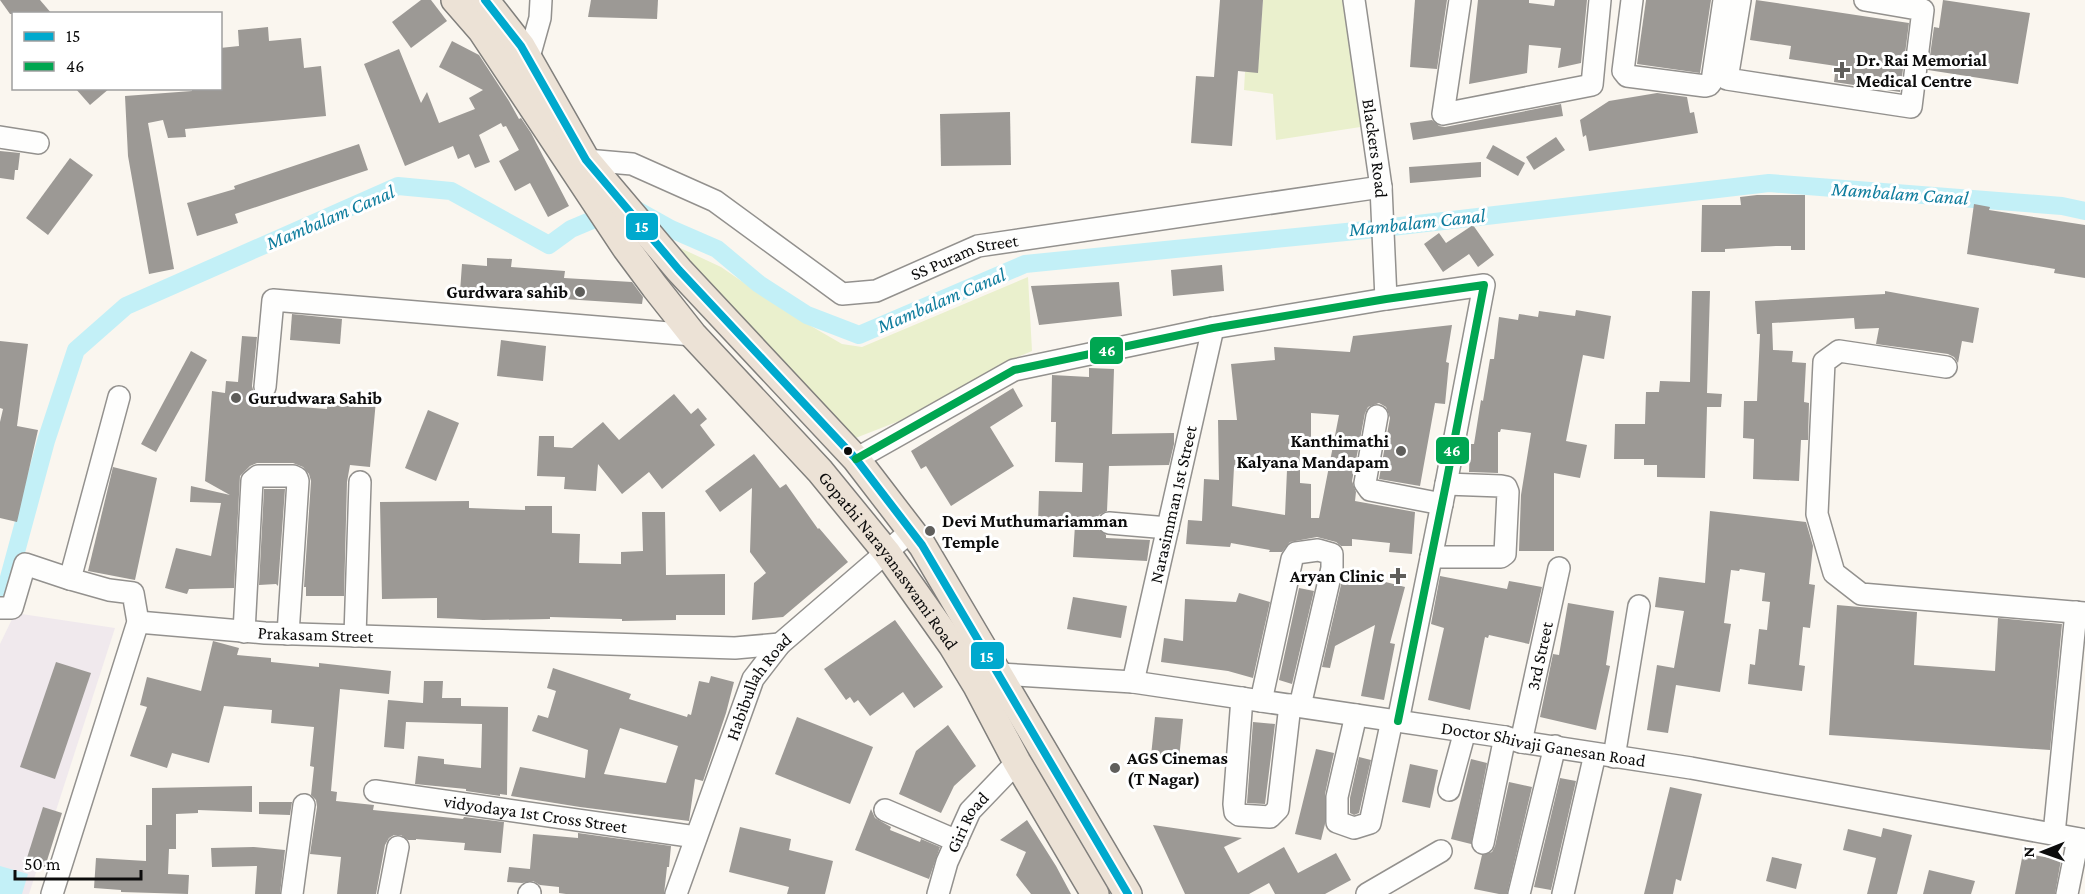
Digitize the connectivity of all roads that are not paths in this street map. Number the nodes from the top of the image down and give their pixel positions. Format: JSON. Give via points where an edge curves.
{"nodes":[{"id":1,"x":455,"y":0,"type":"edge"},
{"id":2,"x":541,"y":0,"type":"edge"},
{"id":3,"x":1354,"y":0,"type":"edge"},
{"id":4,"x":1460,"y":0,"type":"edge"},
{"id":5,"x":1600,"y":0,"type":"edge"},
{"id":6,"x":1632,"y":0,"type":"edge"},
{"id":7,"x":1724,"y":0,"type":"edge"},
{"id":8,"x":1740,"y":0,"type":"edge"},
{"id":9,"x":1865,"y":0,"type":"edge"},
{"id":10,"x":491,"y":2,"type":"edge"},
{"id":11,"x":529,"y":60,"type":"junction"},
{"id":12,"x":519,"y":89,"type":"junction"},
{"id":13,"x":0,"y":137,"type":"edge"},
{"id":14,"x":38,"y":143,"type":"dead end"},
{"id":15,"x":586,"y":160,"type":"junction"},
{"id":16,"x":1381,"y":188,"type":"junction"},
{"id":17,"x":600,"y":192,"type":"junction"},
{"id":18,"x":1386,"y":299,"type":"junction"},
{"id":19,"x":1213,"y":328,"type":"junction"},
{"id":20,"x":693,"y":334,"type":"junction"},
{"id":21,"x":1946,"y":367,"type":"dead end"},
{"id":22,"x":265,"y":387,"type":"dead end"},
{"id":23,"x":119,"y":397,"type":"dead end"},
{"id":24,"x":812,"y":415,"type":"junction"},
{"id":25,"x":1377,"y":417,"type":"dead end"},
{"id":26,"x":789,"y":437,"type":"junction"},
{"id":27,"x":856,"y":459,"type":"junction"},
{"id":28,"x":360,"y":482,"type":"dead end"},
{"id":29,"x":1444,"y":494,"type":"junction"},
{"id":30,"x":1109,"y":523,"type":"dead end"},
{"id":31,"x":1168,"y":528,"type":"junction"},
{"id":32,"x":911,"y":531,"type":"junction"},
{"id":33,"x":887,"y":553,"type":"junction"},
{"id":34,"x":1431,"y":557,"type":"junction"},
{"id":35,"x":1559,"y":568,"type":"dead end"},
{"id":36,"x":70,"y":579,"type":"junction"},
{"id":37,"x":1639,"y":606,"type":"dead end"},
{"id":38,"x":6,"y":608,"type":"edge"},
{"id":39,"x":2080,"y":612,"type":"edge"},
{"id":40,"x":138,"y":622,"type":"junction"},
{"id":41,"x":244,"y":632,"type":"junction"},
{"id":42,"x":288,"y":634,"type":"junction"},
{"id":43,"x":355,"y":636,"type":"junction"},
{"id":44,"x":780,"y":644,"type":"junction"},
{"id":45,"x":988,"y":680,"type":"junction"},
{"id":46,"x":1133,"y":682,"type":"junction"},
{"id":47,"x":1251,"y":699,"type":"junction"},
{"id":48,"x":1295,"y":705,"type":"junction"},
{"id":49,"x":1356,"y":714,"type":"junction"},
{"id":50,"x":1395,"y":720,"type":"junction"},
{"id":51,"x":1465,"y":731,"type":"junction"},
{"id":52,"x":1513,"y":739,"type":"junction"},
{"id":53,"x":1555,"y":746,"type":"junction"},
{"id":54,"x":1605,"y":755,"type":"junction"},
{"id":55,"x":1017,"y":762,"type":"junction"},
{"id":56,"x":1449,"y":790,"type":"dead end"},
{"id":57,"x":375,"y":791,"type":"dead end"},
{"id":58,"x":304,"y":805,"type":"dead end"},
{"id":59,"x":885,"y":810,"type":"dead end"},
{"id":60,"x":2054,"y":834,"type":"junction"},
{"id":61,"x":696,"y":837,"type":"junction"},
{"id":62,"x":2082,"y":839,"type":"edge"},
{"id":63,"x":957,"y":841,"type":"junction"},
{"id":64,"x":1483,"y":843,"type":"dead end"},
{"id":65,"x":398,"y":847,"type":"dead end"},
{"id":66,"x":1441,"y":851,"type":"dead end"},
{"id":67,"x":52,"y":894,"type":"edge"},
{"id":68,"x":292,"y":894,"type":"edge"},
{"id":69,"x":389,"y":894,"type":"edge"},
{"id":70,"x":676,"y":894,"type":"edge"},
{"id":71,"x":939,"y":894,"type":"edge"},
{"id":72,"x":1095,"y":894,"type":"edge"},
{"id":73,"x":1128,"y":894,"type":"edge"},
{"id":74,"x":1367,"y":894,"type":"edge"},
{"id":75,"x":1519,"y":894,"type":"edge"},
{"id":76,"x":1563,"y":894,"type":"edge"},
{"id":77,"x":2067,"y":894,"type":"edge"}],
"edges":[{"from":1,"to":12,"type":"main road","via":[[482,31]]},
{"from":2,"to":11,"type":"street"},
{"from":3,"to":16,"type":"street","name":"Blackers Road"},
{"from":4,"to":5,"type":"street","via":[[1443,114],[1592,85]]},
{"from":6,"to":7,"type":"street","via":[[1623,71],[1627,76],[1705,86],[1712,81]]},
{"from":8,"to":9,"type":"street","via":[[1728,79],[1911,107],[1923,10]]},
{"from":10,"to":11,"type":"main road"},
{"from":11,"to":12,"type":"street"},
{"from":11,"to":15,"type":"main road"},
{"from":12,"to":17,"type":"main road"},
{"from":13,"to":14,"type":"street"},
{"from":15,"to":16,"type":"street","name":"SS Puram Street","via":[[632,164],[715,201],[842,294],[876,291],[978,246]]},
{"from":15,"to":17,"type":"main road"},
{"from":16,"to":18,"type":"street","name":"Blackers Road"},
{"from":17,"to":20,"type":"main road","name":"Gopathi Narayanaswami Road","via":[[626,248]]},
{"from":17,"to":24,"type":"main road","name":"Gopathi Narayanaswami Road","via":[[679,270]]},
{"from":18,"to":19,"type":"street"},
{"from":18,"to":29,"type":"street","via":[[1484,285]]},
{"from":19,"to":27,"type":"street","via":[[1014,370]]},
{"from":19,"to":31,"type":"street","name":"Narasimman 1st Street"},
{"from":20,"to":22,"type":"street","via":[[273,300]]},
{"from":20,"to":26,"type":"main road","name":"Gopathi Narayanaswami Road"},
{"from":21,"to":39,"type":"street","via":[[1839,351],[1824,362],[1817,514],[1834,573],[1861,594]]},
{"from":23,"to":36,"type":"street"},
{"from":24,"to":26,"type":"main road"},
{"from":24,"to":27,"type":"main road","name":"Gopathi Narayanaswami Road"},
{"from":25,"to":29,"type":"street","via":[[1365,483],[1370,490]]},
{"from":26,"to":33,"type":"main road","name":"Gopathi Narayanaswami Road"},
{"from":27,"to":32,"type":"main road","name":"Gopathi Narayanaswami Road"},
{"from":28,"to":43,"type":"street"},
{"from":29,"to":34,"type":"street"},
{"from":29,"to":34,"type":"street","via":[[1506,487],[1505,554]]},
{"from":30,"to":31,"type":"street"},
{"from":31,"to":46,"type":"street","name":"Narasimman 1st Street"},
{"from":32,"to":33,"type":"street","name":"Habibullah Road"},
{"from":32,"to":45,"type":"main road","name":"Gopathi Narayanaswami Road","via":[[939,572]]},
{"from":33,"to":44,"type":"street","name":"Habibullah Road"},
{"from":33,"to":45,"type":"main road","name":"Gopathi Narayanaswami Road","via":[[952,645]]},
{"from":34,"to":50,"type":"street"},
{"from":35,"to":52,"type":"street","name":"3rd Street"},
{"from":36,"to":38,"type":"street","via":[[25,564]]},
{"from":36,"to":40,"type":"street","via":[[133,594]]},
{"from":37,"to":54,"type":"street"},
{"from":39,"to":60,"type":"street"},
{"from":40,"to":41,"type":"street","name":"Prakasam Street"},
{"from":40,"to":67,"type":"street"},
{"from":41,"to":42,"type":"street","name":"Prakasam Street"},
{"from":41,"to":42,"type":"street","via":[[252,481],[258,476],[293,476],[298,481]]},
{"from":42,"to":43,"type":"street","name":"Prakasam Street"},
{"from":43,"to":44,"type":"street","name":"Prakasam Street","via":[[735,648]]},
{"from":44,"to":61,"type":"street","name":"Habibullah Road","via":[[753,678]]},
{"from":45,"to":46,"type":"street","name":"Doctor Shivaji Ganesan Road"},
{"from":45,"to":55,"type":"main road","name":"Gopathi Narayanaswami Road"},
{"from":45,"to":73,"type":"main road","name":"Gopathi Narayanaswami Road"},
{"from":46,"to":47,"type":"street","name":"Doctor Shivaji Ganesan Road"},
{"from":47,"to":48,"type":"street","name":"Doctor Shivaji Ganesan Road"},
{"from":47,"to":48,"type":"street","via":[[1234,804],[1239,815],[1270,817],[1278,809]]},
{"from":47,"to":48,"type":"street","via":[[1292,559],[1296,553],[1318,550],[1332,554],[1332,568]]},
{"from":48,"to":49,"type":"street","name":"Doctor Shivaji Ganesan Road"},
{"from":49,"to":50,"type":"street","name":"Doctor Shivaji Ganesan Road"},
{"from":49,"to":50,"type":"street","via":[[1337,797],[1337,822],[1354,828],[1370,823]]},
{"from":50,"to":51,"type":"street","name":"Doctor Shivaji Ganesan Road"},
{"from":51,"to":52,"type":"street","name":"Doctor Shivaji Ganesan Road"},
{"from":51,"to":56,"type":"street"},
{"from":52,"to":53,"type":"street","name":"Doctor Shivaji Ganesan Road"},
{"from":52,"to":64,"type":"street","name":"3rd Street"},
{"from":53,"to":54,"type":"street","name":"Doctor Shivaji Ganesan Road"},
{"from":53,"to":75,"type":"street"},
{"from":54,"to":60,"type":"street","name":"Doctor Shivaji Ganesan Road"},
{"from":54,"to":76,"type":"street"},
{"from":55,"to":63,"type":"street","name":"Giri Road","via":[[970,811]]},
{"from":55,"to":72,"type":"main road","name":"Gopathi Narayanaswami Road"},
{"from":57,"to":61,"type":"street","name":"vidyodaya 1st Cross Street"},
{"from":58,"to":68,"type":"street"},
{"from":59,"to":63,"type":"street"},
{"from":60,"to":62,"type":"street","name":"Doctor Shivaji Ganesan Road"},
{"from":61,"to":70,"type":"street","name":"Habibullah Road"},
{"from":62,"to":77,"type":"street"},
{"from":63,"to":71,"type":"street","name":"Giri Road"},
{"from":65,"to":69,"type":"street"},
{"from":66,"to":74,"type":"street"}]}
